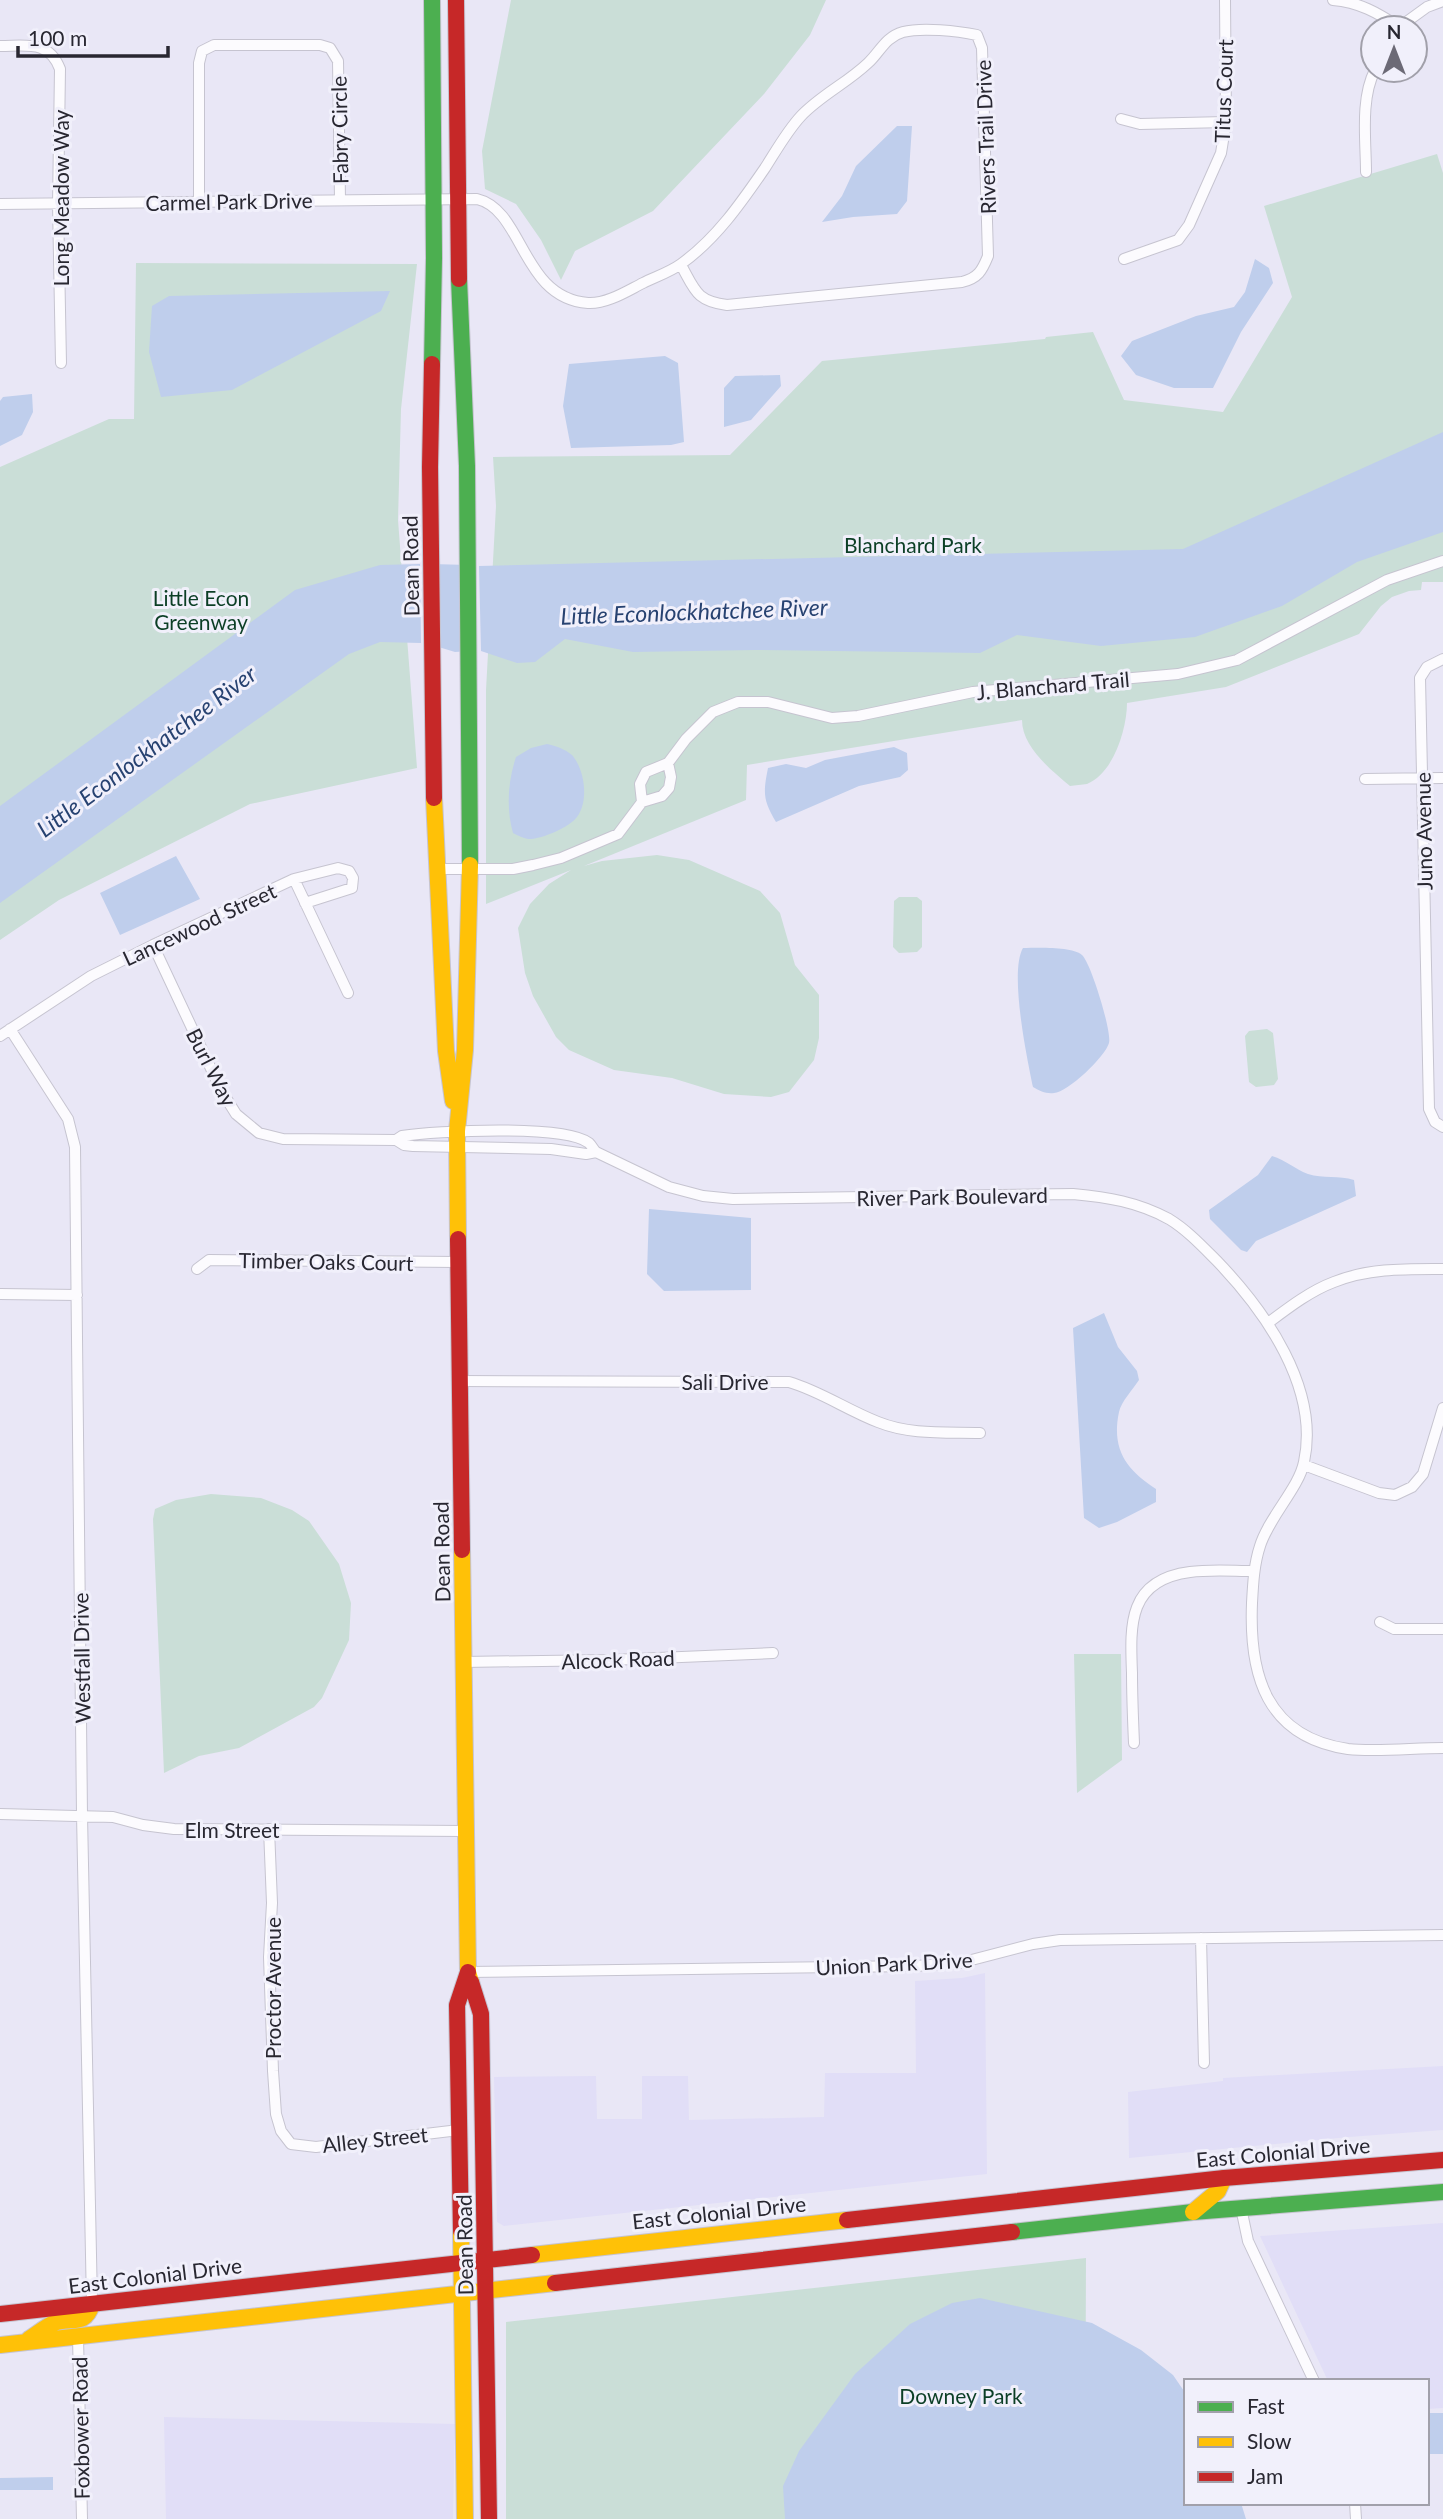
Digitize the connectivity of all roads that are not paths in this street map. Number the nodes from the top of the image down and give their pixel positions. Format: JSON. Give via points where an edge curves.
{"nodes":[{"id":1,"x":432,"y":0,"type":"edge"},
{"id":2,"x":456,"y":0,"type":"edge"},
{"id":3,"x":1225,"y":0,"type":"edge"},
{"id":4,"x":1334,"y":0,"type":"edge"},
{"id":5,"x":1443,"y":2,"type":"edge"},
{"id":6,"x":1378,"y":14,"type":"edge"},
{"id":7,"x":1417,"y":14,"type":"edge"},
{"id":8,"x":0,"y":46,"type":"edge"},
{"id":9,"x":1370,"y":84,"type":"edge"},
{"id":10,"x":1121,"y":119,"type":"dead end"},
{"id":11,"x":1226,"y":122,"type":"junction"},
{"id":12,"x":1366,"y":172,"type":"dead end"},
{"id":13,"x":433,"y":199,"type":"junction"},
{"id":14,"x":458,"y":199,"type":"junction"},
{"id":15,"x":340,"y":200,"type":"junction"},
{"id":16,"x":199,"y":201,"type":"junction"},
{"id":17,"x":0,"y":204,"type":"edge"},
{"id":18,"x":58,"y":204,"type":"junction"},
{"id":19,"x":1124,"y":259,"type":"dead end"},
{"id":20,"x":681,"y":265,"type":"junction"},
{"id":21,"x":61,"y":363,"type":"dead end"},
{"id":22,"x":1443,"y":561,"type":"edge"},
{"id":23,"x":1443,"y":659,"type":"edge"},
{"id":24,"x":668,"y":763,"type":"junction"},
{"id":25,"x":1443,"y":778,"type":"edge"},
{"id":26,"x":1365,"y":779,"type":"dead end"},
{"id":27,"x":1422,"y":779,"type":"junction"},
{"id":28,"x":642,"y":802,"type":"junction"},
{"id":29,"x":436,"y":869,"type":"junction"},
{"id":30,"x":471,"y":869,"type":"junction"},
{"id":31,"x":294,"y":879,"type":"junction"},
{"id":32,"x":306,"y":903,"type":"junction"},
{"id":33,"x":153,"y":945,"type":"junction"},
{"id":34,"x":348,"y":993,"type":"dead end"},
{"id":35,"x":5,"y":1032,"type":"edge"},
{"id":36,"x":1439,"y":1125,"type":"edge"},
{"id":37,"x":457,"y":1139,"type":"junction"},
{"id":38,"x":396,"y":1140,"type":"junction"},
{"id":39,"x":596,"y":1152,"type":"junction"},
{"id":40,"x":458,"y":1262,"type":"junction"},
{"id":41,"x":197,"y":1269,"type":"dead end"},
{"id":42,"x":1443,"y":1269,"type":"edge"},
{"id":43,"x":0,"y":1294,"type":"edge"},
{"id":44,"x":77,"y":1295,"type":"junction"},
{"id":45,"x":1268,"y":1323,"type":"junction"},
{"id":46,"x":459,"y":1381,"type":"junction"},
{"id":47,"x":1443,"y":1408,"type":"edge"},
{"id":48,"x":980,"y":1433,"type":"dead end"},
{"id":49,"x":1304,"y":1465,"type":"junction"},
{"id":50,"x":1254,"y":1571,"type":"junction"},
{"id":51,"x":1380,"y":1622,"type":"dead end"},
{"id":52,"x":1443,"y":1629,"type":"edge"},
{"id":53,"x":773,"y":1653,"type":"dead end"},
{"id":54,"x":463,"y":1662,"type":"junction"},
{"id":55,"x":1134,"y":1743,"type":"dead end"},
{"id":56,"x":1443,"y":1748,"type":"edge"},
{"id":57,"x":0,"y":1814,"type":"edge"},
{"id":58,"x":82,"y":1815,"type":"junction"},
{"id":59,"x":269,"y":1829,"type":"junction"},
{"id":60,"x":465,"y":1831,"type":"junction"},
{"id":61,"x":1443,"y":1935,"type":"edge"},
{"id":62,"x":1201,"y":1938,"type":"junction"},
{"id":63,"x":468,"y":1972,"type":"junction"},
{"id":64,"x":1205,"y":2063,"type":"dead end"},
{"id":65,"x":459,"y":2130,"type":"junction"},
{"id":66,"x":291,"y":2144,"type":"joint"},
{"id":67,"x":1443,"y":2160,"type":"edge"},
{"id":68,"x":1271,"y":2173,"type":"junction"},
{"id":69,"x":1224,"y":2178,"type":"junction"},
{"id":70,"x":1443,"y":2192,"type":"edge"},
{"id":71,"x":1241,"y":2208,"type":"junction"},
{"id":72,"x":1193,"y":2212,"type":"junction"},
{"id":73,"x":899,"y":2213,"type":"junction"},
{"id":74,"x":849,"y":2251,"type":"junction"},
{"id":75,"x":485,"y":2260,"type":"junction"},
{"id":76,"x":461,"y":2262,"type":"junction"},
{"id":77,"x":486,"y":2291,"type":"junction"},
{"id":78,"x":462,"y":2294,"type":"junction"},
{"id":79,"x":92,"y":2304,"type":"junction"},
{"id":80,"x":0,"y":2314,"type":"edge"},
{"id":81,"x":78,"y":2337,"type":"junction"},
{"id":82,"x":22,"y":2343,"type":"junction"},
{"id":83,"x":0,"y":2345,"type":"edge"},
{"id":84,"x":1313,"y":2379,"type":"edge"},
{"id":85,"x":82,"y":2519,"type":"edge"},
{"id":86,"x":465,"y":2519,"type":"edge"},
{"id":87,"x":489,"y":2519,"type":"edge"}],
"edges":[{"from":1,"to":13,"type":"main road","name":"Dean Road"},
{"from":2,"to":14,"type":"main road","name":"Dean Road"},
{"from":3,"to":11,"type":"street","name":"Titus Court"},
{"from":4,"to":6,"type":"street","via":[[1349,1]]},
{"from":5,"to":7,"type":"street"},
{"from":8,"to":18,"type":"street","name":"Long Meadow Way","via":[[48,50],[60,69]]},
{"from":9,"to":12,"type":"street"},
{"from":10,"to":11,"type":"street","via":[[1140,124]]},
{"from":11,"to":19,"type":"street","name":"Titus Court","via":[[1221,153],[1178,240]]},
{"from":13,"to":14,"type":"street","name":"Carmel Park Drive"},
{"from":13,"to":15,"type":"street","name":"Carmel Park Drive"},
{"from":13,"to":29,"type":"main road","name":"Dean Road","via":[[431,538]]},
{"from":14,"to":20,"type":"street","name":"Rivers Trail Drive","via":[[490,204],[543,281],[575,301],[592,303],[617,296]]},
{"from":14,"to":30,"type":"main road","name":"Dean Road"},
{"from":15,"to":16,"type":"street","name":"Carmel Park Drive"},
{"from":15,"to":16,"type":"street","name":"Fabry Circle","via":[[338,61],[330,48],[214,45],[202,51],[199,63]]},
{"from":16,"to":18,"type":"street","name":"Carmel Park Drive"},
{"from":17,"to":18,"type":"street","name":"Carmel Park Drive"},
{"from":18,"to":21,"type":"street","name":"Long Meadow Way"},
{"from":20,"to":20,"type":"street","name":"Rivers Trail Drive","via":[[731,217],[799,118],[868,63],[891,37],[905,32],[977,36],[982,48],[988,256],[975,279],[727,305],[709,303],[696,292]]},
{"from":22,"to":24,"type":"street","name":"J. Blanchard Trail","via":[[1387,580],[1237,660],[1178,674],[973,692],[858,716],[832,718],[768,702],[738,702],[702,720]]},
{"from":23,"to":27,"type":"street","name":"Juno Avenue","via":[[1427,667],[1420,678]]},
{"from":24,"to":28,"type":"street","name":"J. Blanchard Trail","via":[[642,777]]},
{"from":24,"to":28,"type":"street","name":"J. Blanchard Trail","via":[[669,788],[662,796]]},
{"from":25,"to":27,"type":"street"},
{"from":26,"to":27,"type":"street"},
{"from":27,"to":36,"type":"street","name":"Juno Avenue","via":[[1429,1109]]},
{"from":28,"to":30,"type":"street","name":"J. Blanchard Trail","via":[[618,834],[561,858],[513,869]]},
{"from":29,"to":30,"type":"street","name":"J. Blanchard Trail"},
{"from":29,"to":37,"type":"main road","name":"Dean Road","via":[[446,1051]]},
{"from":30,"to":37,"type":"main road","name":"Dean Road"},
{"from":31,"to":32,"type":"street"},
{"from":31,"to":32,"type":"street","name":"Lancewood Street","via":[[338,868],[349,871],[353,878],[352,888]]},
{"from":31,"to":33,"type":"street","name":"Lancewood Street"},
{"from":32,"to":34,"type":"street"},
{"from":33,"to":35,"type":"street","name":"Lancewood Street","via":[[91,976]]},
{"from":33,"to":38,"type":"street","name":"Burl Way","via":[[221,1090],[236,1114],[259,1133],[283,1139]]},
{"from":35,"to":44,"type":"street","name":"Westfall Drive","via":[[68,1119],[75,1147]]},
{"from":37,"to":38,"type":"street","name":"Burl Way","via":[[402,1136]]},
{"from":37,"to":38,"type":"street","name":"Burl Way","via":[[404,1145]]},
{"from":37,"to":39,"type":"street","name":"River Park Boulevard"},
{"from":37,"to":39,"type":"street","name":"River Park Boulevard","via":[[558,1135],[588,1142]]},
{"from":37,"to":40,"type":"main road","name":"Dean Road"},
{"from":39,"to":45,"type":"street","name":"River Park Boulevard","via":[[669,1187],[733,1199],[1109,1197],[1171,1220],[1234,1279]]},
{"from":40,"to":41,"type":"street","name":"Timber Oaks Court","via":[[209,1260]]},
{"from":40,"to":46,"type":"main road","name":"Dean Road"},
{"from":42,"to":45,"type":"street","via":[[1393,1269],[1332,1282]]},
{"from":43,"to":44,"type":"street"},
{"from":44,"to":58,"type":"street","name":"Westfall Drive"},
{"from":45,"to":49,"type":"street","name":"River Park Boulevard","via":[[1296,1378],[1305,1408]]},
{"from":46,"to":48,"type":"street","name":"Sali Drive","via":[[789,1381],[899,1429]]},
{"from":46,"to":54,"type":"main road","name":"Dean Road"},
{"from":47,"to":49,"type":"street","via":[[1423,1474],[1412,1487],[1395,1495]]},
{"from":49,"to":50,"type":"street","name":"River Park Boulevard","via":[[1272,1519]]},
{"from":50,"to":55,"type":"street","via":[[1190,1572],[1170,1577],[1152,1586],[1138,1602],[1131,1636]]},
{"from":50,"to":56,"type":"street","name":"River Park Boulevard","via":[[1253,1656],[1261,1686],[1292,1728],[1348,1749]]},
{"from":51,"to":52,"type":"street","via":[[1394,1629]]},
{"from":53,"to":54,"type":"street","name":"Alcock Road"},
{"from":54,"to":60,"type":"main road","name":"Dean Road"},
{"from":57,"to":58,"type":"street","name":"Elm Street"},
{"from":58,"to":59,"type":"street","name":"Elm Street","via":[[174,1829]]},
{"from":58,"to":79,"type":"street","name":"Westfall Drive"},
{"from":59,"to":60,"type":"street","name":"Elm Street"},
{"from":59,"to":66,"type":"street","name":"Proctor Avenue","via":[[276,2114]]},
{"from":60,"to":63,"type":"main road","name":"Dean Road"},
{"from":61,"to":62,"type":"street","name":"Union Park Drive"},
{"from":62,"to":63,"type":"street","name":"Union Park Drive","via":[[1060,1940],[960,1964]]},
{"from":62,"to":64,"type":"street"},
{"from":63,"to":65,"type":"main road","name":"Dean Road","via":[[457,2005]]},
{"from":63,"to":75,"type":"main road","name":"Dean Road","via":[[481,2014]]},
{"from":65,"to":66,"type":"street","name":"Alley Street","via":[[316,2147]]},
{"from":65,"to":76,"type":"main road","name":"Dean Road"},
{"from":67,"to":68,"type":"main road","name":"East Colonial Drive"},
{"from":68,"to":69,"type":"main road","name":"East Colonial Drive"},
{"from":68,"to":71,"type":"main road","via":[[1246,2195]]},
{"from":69,"to":72,"type":"main road","via":[[1218,2191]]},
{"from":69,"to":73,"type":"main road","name":"East Colonial Drive"},
{"from":70,"to":71,"type":"main road"},
{"from":71,"to":72,"type":"main road"},
{"from":71,"to":84,"type":"street","via":[[1248,2241]]},
{"from":72,"to":74,"type":"main road"},
{"from":73,"to":74,"type":"main road","via":[[881,2236]]},
{"from":73,"to":75,"type":"main road","name":"East Colonial Drive"},
{"from":74,"to":77,"type":"main road"},
{"from":75,"to":76,"type":"main road","name":"East Colonial Drive"},
{"from":75,"to":77,"type":"main road","name":"Dean Road"},
{"from":76,"to":78,"type":"main road","name":"Dean Road"},
{"from":76,"to":79,"type":"main road","name":"East Colonial Drive"},
{"from":77,"to":78,"type":"main road"},
{"from":77,"to":87,"type":"main road","name":"Dean Road"},
{"from":78,"to":81,"type":"main road"},
{"from":78,"to":86,"type":"main road","name":"Dean Road"},
{"from":79,"to":80,"type":"main road","name":"East Colonial Drive"},
{"from":79,"to":82,"type":"main road","via":[[85,2318],[55,2323]]},
{"from":81,"to":82,"type":"main road"},
{"from":81,"to":85,"type":"street","name":"Foxbower Road"},
{"from":82,"to":83,"type":"main road"}]}
